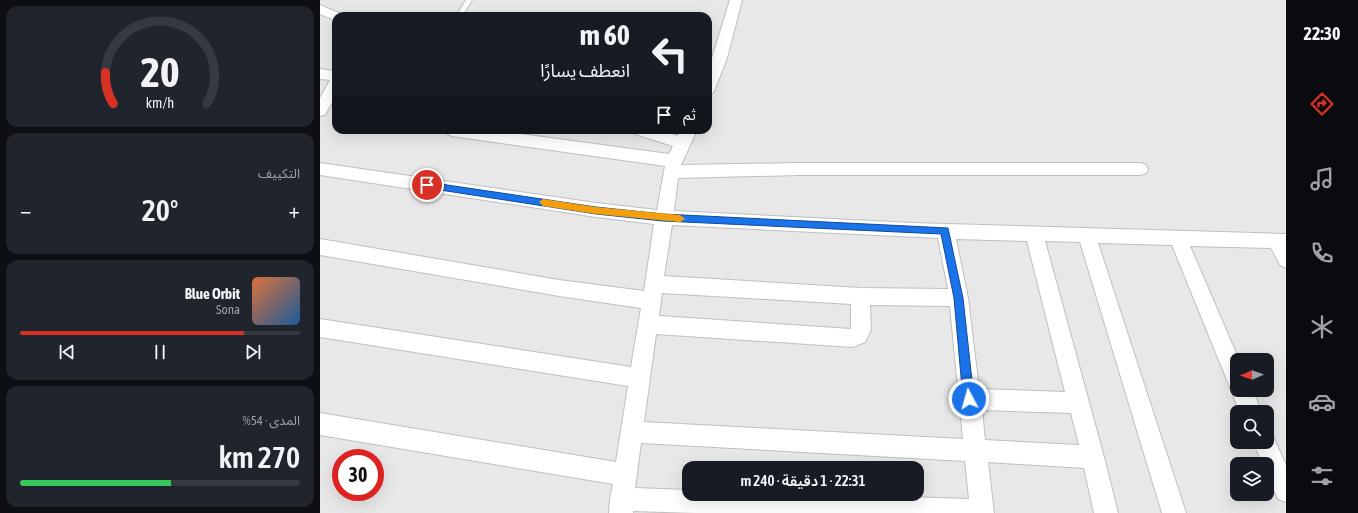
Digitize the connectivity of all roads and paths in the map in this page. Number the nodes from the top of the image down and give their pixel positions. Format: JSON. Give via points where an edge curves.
{"nodes":[{"id":1,"x":469,"y":0,"type":"edge"},
{"id":2,"x":736,"y":0,"type":"edge"},
{"id":3,"x":320,"y":10,"type":"edge"},
{"id":4,"x":462,"y":12,"type":"edge"},
{"id":5,"x":332,"y":15,"type":"edge"},
{"id":6,"x":320,"y":74,"type":"edge"},
{"id":7,"x":332,"y":76,"type":"edge"},
{"id":8,"x":712,"y":78,"type":"edge"},
{"id":9,"x":332,"y":90,"type":"edge"},
{"id":10,"x":320,"y":112,"type":"edge"},
{"id":11,"x":332,"y":114,"type":"edge"},
{"id":12,"x":479,"y":134,"type":"edge"},
{"id":13,"x":671,"y":134,"type":"edge"},
{"id":14,"x":686,"y":136,"type":"edge"},
{"id":15,"x":672,"y":166,"type":"junction"},
{"id":16,"x":320,"y":169,"type":"edge"},
{"id":17,"x":1140,"y":169,"type":"dead end"},
{"id":18,"x":663,"y":218,"type":"junction"},
{"id":19,"x":945,"y":230,"type":"junction"},
{"id":20,"x":1034,"y":233,"type":"junction"},
{"id":21,"x":1087,"y":235,"type":"junction"},
{"id":22,"x":1178,"y":238,"type":"junction"},
{"id":23,"x":1281,"y":241,"type":"edge"},
{"id":24,"x":320,"y":248,"type":"edge"},
{"id":25,"x":1286,"y":260,"type":"edge"},
{"id":26,"x":653,"y":292,"type":"junction"},
{"id":27,"x":860,"y":296,"type":"junction"},
{"id":28,"x":959,"y":298,"type":"junction"},
{"id":29,"x":648,"y":324,"type":"junction"},
{"id":30,"x":320,"y":328,"type":"edge"},
{"id":31,"x":1230,"y":363,"type":"edge"},
{"id":32,"x":640,"y":378,"type":"junction"},
{"id":33,"x":969,"y":399,"type":"junction"},
{"id":34,"x":1079,"y":403,"type":"junction"},
{"id":35,"x":320,"y":424,"type":"edge"},
{"id":36,"x":631,"y":432,"type":"junction"},
{"id":37,"x":1267,"y":449,"type":"edge"},
{"id":38,"x":976,"y":451,"type":"junction"},
{"id":39,"x":1093,"y":456,"type":"junction"},
{"id":40,"x":624,"y":475,"type":"junction"},
{"id":41,"x":1286,"y":491,"type":"edge"},
{"id":42,"x":621,"y":506,"type":"edge"},
{"id":43,"x":982,"y":512,"type":"edge"},
{"id":44,"x":1106,"y":513,"type":"edge"},
{"id":45,"x":1174,"y":513,"type":"edge"}],
"edges":[{"from":1,"to":4,"type":"lane"},
{"from":2,"to":8,"type":"street"},
{"from":3,"to":5,"type":"street"},
{"from":6,"to":7,"type":"street"},
{"from":9,"to":10,"type":"street"},
{"from":10,"to":11,"type":"street"},
{"from":12,"to":15,"type":"street","via":[[601,152]]},
{"from":13,"to":14,"type":"street"},
{"from":14,"to":15,"type":"street"},
{"from":15,"to":17,"type":"street","via":[[799,170]]},
{"from":15,"to":18,"type":"street"},
{"from":16,"to":18,"type":"street"},
{"from":18,"to":19,"type":"street"},
{"from":18,"to":26,"type":"street"},
{"from":19,"to":20,"type":"street"},
{"from":19,"to":28,"type":"street"},
{"from":20,"to":21,"type":"street"},
{"from":20,"to":34,"type":"street"},
{"from":21,"to":22,"type":"street"},
{"from":21,"to":45,"type":"street"},
{"from":22,"to":23,"type":"street"},
{"from":22,"to":31,"type":"street"},
{"from":23,"to":25,"type":"street"},
{"from":24,"to":26,"type":"street","via":[[559,288]]},
{"from":26,"to":27,"type":"street"},
{"from":26,"to":29,"type":"street"},
{"from":27,"to":28,"type":"street"},
{"from":27,"to":29,"type":"street","via":[[861,330],[858,336],[853,338]]},
{"from":28,"to":33,"type":"street"},
{"from":29,"to":32,"type":"street"},
{"from":30,"to":32,"type":"street"},
{"from":32,"to":36,"type":"street"},
{"from":33,"to":34,"type":"street"},
{"from":33,"to":38,"type":"street"},
{"from":34,"to":39,"type":"street"},
{"from":35,"to":40,"type":"street"},
{"from":36,"to":38,"type":"street"},
{"from":36,"to":40,"type":"street"},
{"from":37,"to":41,"type":"street"},
{"from":38,"to":39,"type":"street"},
{"from":38,"to":43,"type":"street"},
{"from":39,"to":44,"type":"street"},
{"from":40,"to":42,"type":"street"},
{"from":42,"to":43,"type":"street"}]}
